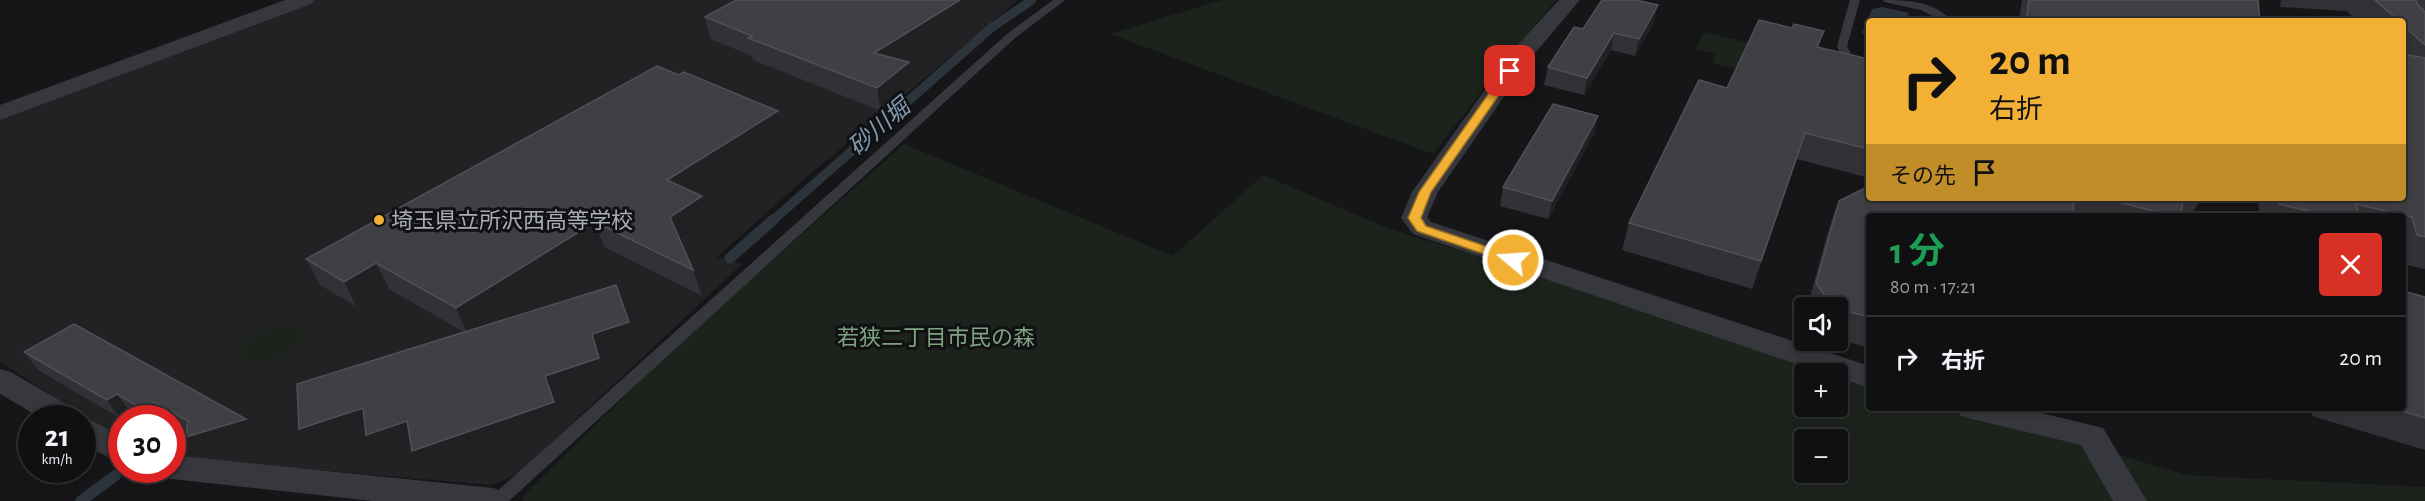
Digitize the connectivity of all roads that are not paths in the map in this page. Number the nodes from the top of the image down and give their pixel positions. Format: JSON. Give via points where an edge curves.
{"nodes":[{"id":1,"x":304,"y":0,"type":"edge"},
{"id":2,"x":1060,"y":0,"type":"edge"},
{"id":3,"x":1570,"y":0,"type":"edge"},
{"id":4,"x":1855,"y":0,"type":"edge"},
{"id":5,"x":1888,"y":0,"type":"edge"},
{"id":6,"x":1944,"y":18,"type":"edge"},
{"id":7,"x":1866,"y":67,"type":"edge"},
{"id":8,"x":0,"y":113,"type":"edge"},
{"id":9,"x":1866,"y":376,"type":"edge"},
{"id":10,"x":0,"y":380,"type":"edge"},
{"id":11,"x":43,"y":405,"type":"edge"},
{"id":12,"x":1985,"y":411,"type":"edge"},
{"id":13,"x":186,"y":468,"type":"edge"},
{"id":14,"x":493,"y":501,"type":"edge"},
{"id":15,"x":498,"y":501,"type":"edge"},
{"id":16,"x":2130,"y":501,"type":"edge"}],
"edges":[{"from":1,"to":8,"type":"street"},
{"from":2,"to":15,"type":"lane","via":[[1011,36]]},
{"from":3,"to":9,"type":"street","via":[[1522,54],[1425,192],[1414,218],[1422,228]]},
{"from":4,"to":7,"type":"lane","via":[[1842,46],[1846,56]]},
{"from":5,"to":6,"type":"lane","via":[[1936,12]]},
{"from":10,"to":11,"type":"street"},
{"from":12,"to":16,"type":"street","via":[[2092,436]]},
{"from":13,"to":14,"type":"street"}]}
